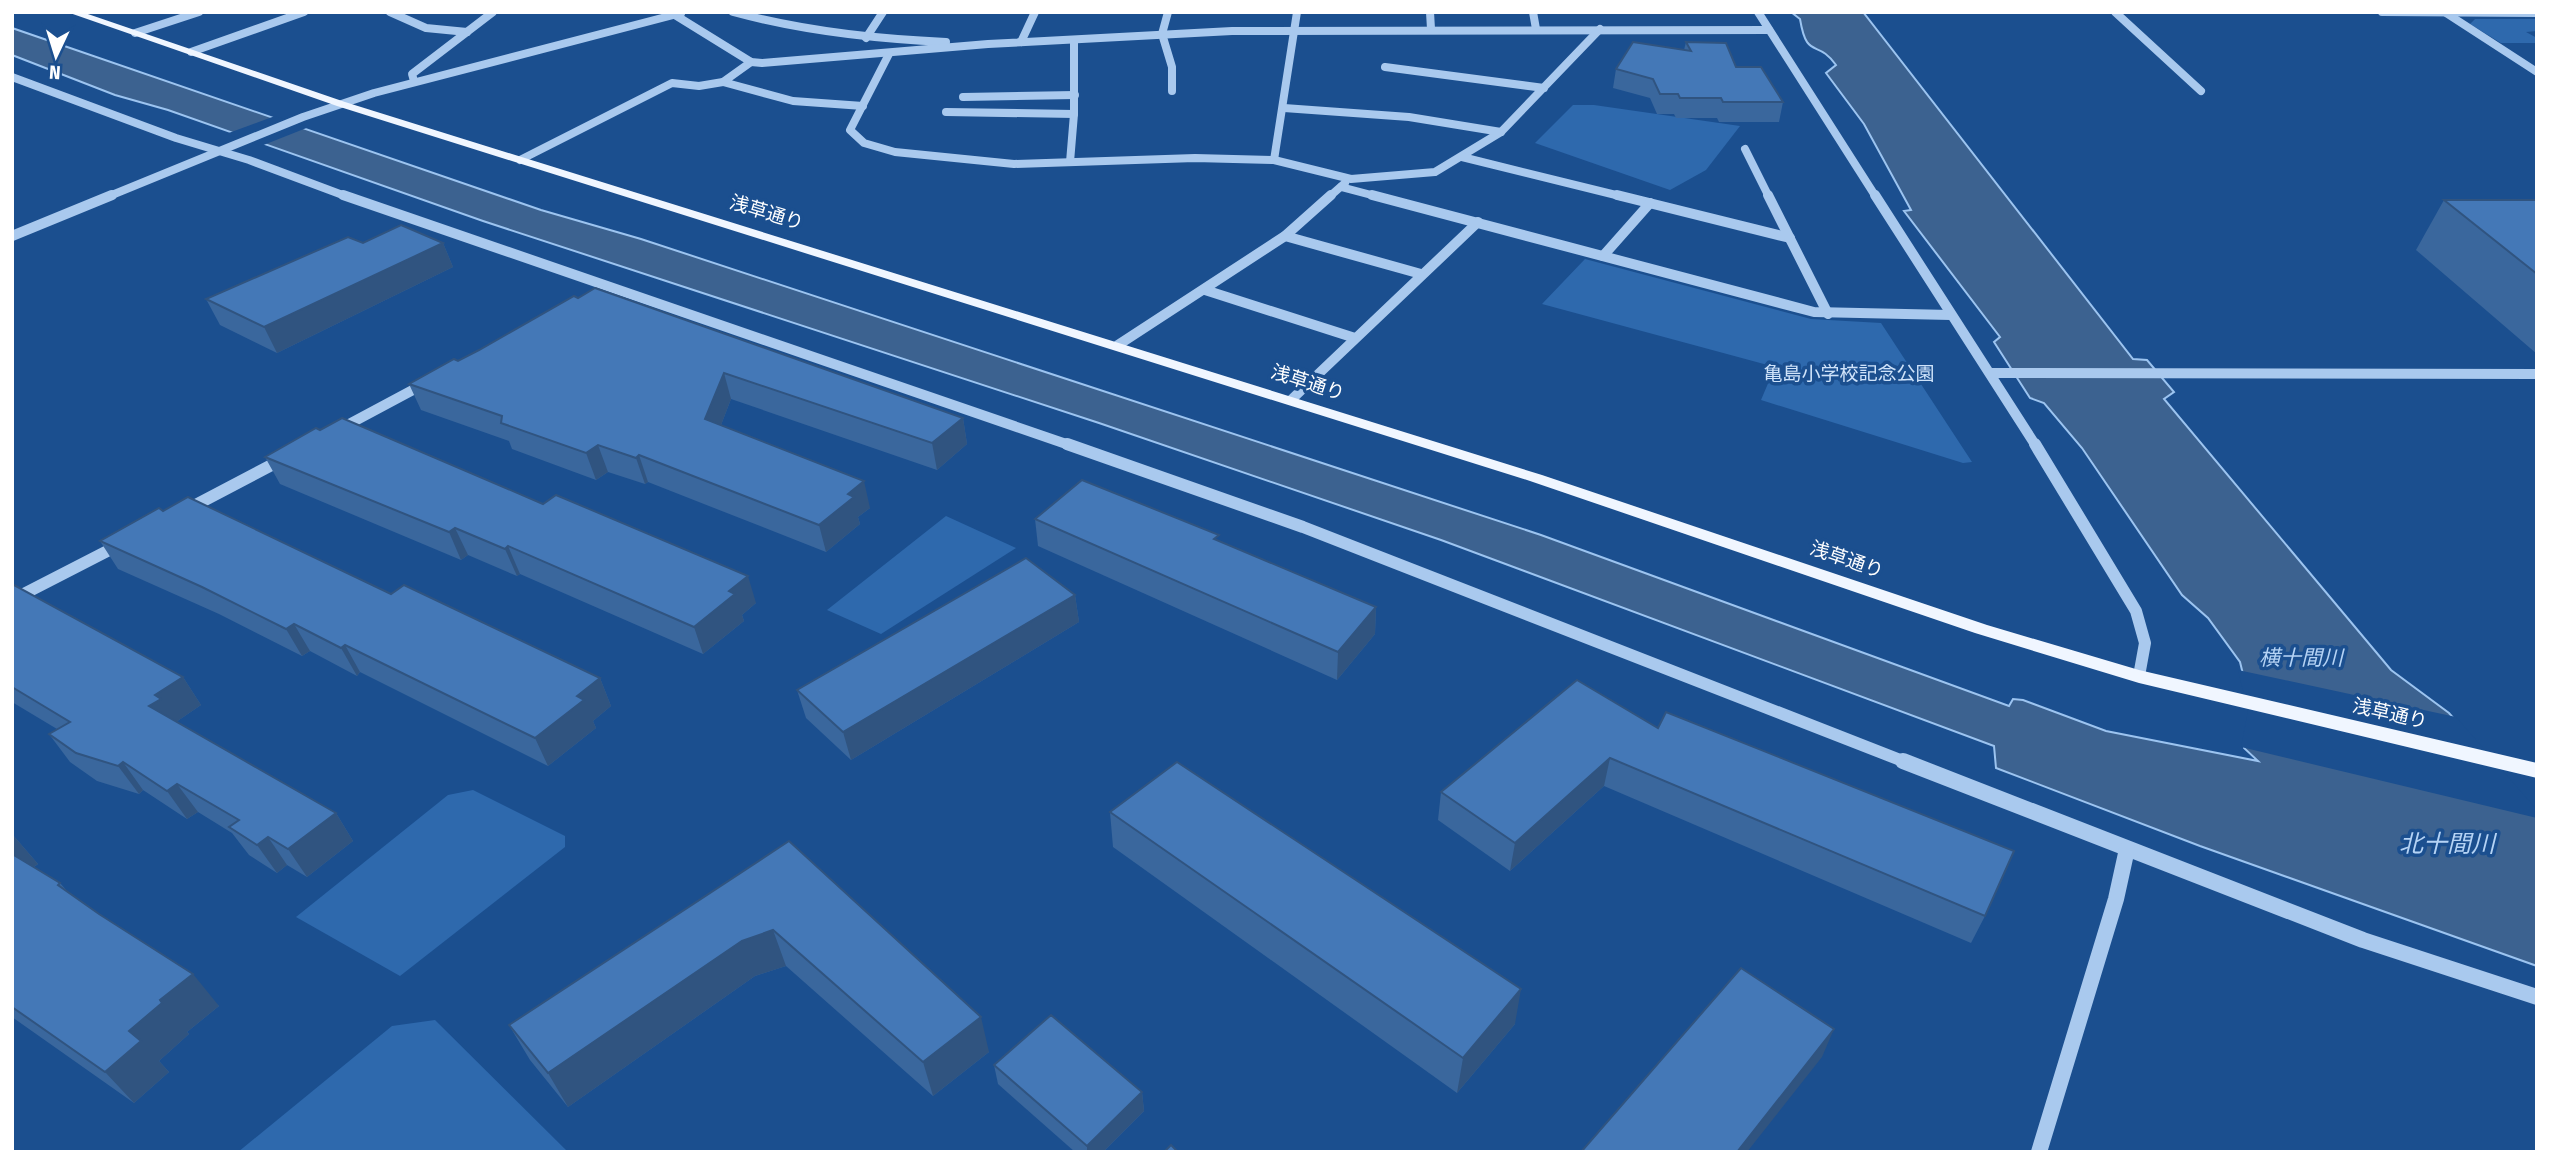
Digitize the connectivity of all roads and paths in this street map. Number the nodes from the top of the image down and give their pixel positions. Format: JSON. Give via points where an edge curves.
{"nodes":[{"id":1,"x":72,"y":12,"type":"edge"},
{"id":2,"x":199,"y":12,"type":"edge"},
{"id":3,"x":304,"y":12,"type":"edge"},
{"id":4,"x":390,"y":12,"type":"edge"},
{"id":5,"x":493,"y":12,"type":"edge"},
{"id":6,"x":733,"y":12,"type":"edge"},
{"id":7,"x":884,"y":12,"type":"edge"},
{"id":8,"x":1035,"y":12,"type":"edge"},
{"id":9,"x":1168,"y":12,"type":"edge"},
{"id":10,"x":1297,"y":12,"type":"edge"},
{"id":11,"x":1430,"y":12,"type":"edge"},
{"id":12,"x":1533,"y":12,"type":"edge"},
{"id":13,"x":1758,"y":12,"type":"edge"},
{"id":14,"x":2115,"y":12,"type":"edge"},
{"id":15,"x":2382,"y":12,"type":"edge"},
{"id":16,"x":680,"y":13,"type":"edge"},
{"id":17,"x":2445,"y":13,"type":"edge"},
{"id":18,"x":2537,"y":13,"type":"edge"},
{"id":19,"x":1296,"y":29,"type":"junction"},
{"id":20,"x":1431,"y":29,"type":"junction"},
{"id":21,"x":1536,"y":29,"type":"junction"},
{"id":22,"x":1600,"y":29,"type":"junction"},
{"id":23,"x":1769,"y":30,"type":"junction"},
{"id":24,"x":467,"y":32,"type":"junction"},
{"id":25,"x":135,"y":33,"type":"junction"},
{"id":26,"x":1162,"y":34,"type":"junction"},
{"id":27,"x":866,"y":37,"type":"junction"},
{"id":28,"x":1074,"y":40,"type":"junction"},
{"id":29,"x":1021,"y":42,"type":"junction"},
{"id":30,"x":988,"y":44,"type":"junction"},
{"id":31,"x":191,"y":52,"type":"junction"},
{"id":32,"x":889,"y":54,"type":"junction"},
{"id":33,"x":751,"y":62,"type":"junction"},
{"id":34,"x":1385,"y":67,"type":"dead end"},
{"id":35,"x":2537,"y":72,"type":"edge"},
{"id":36,"x":12,"y":77,"type":"edge"},
{"id":37,"x":414,"y":81,"type":"junction"},
{"id":38,"x":723,"y":82,"type":"junction"},
{"id":39,"x":1544,"y":88,"type":"junction"},
{"id":40,"x":1172,"y":90,"type":"dead end"},
{"id":41,"x":2201,"y":91,"type":"dead end"},
{"id":42,"x":1075,"y":95,"type":"junction"},
{"id":43,"x":963,"y":97,"type":"dead end"},
{"id":44,"x":341,"y":104,"type":"junction"},
{"id":45,"x":863,"y":106,"type":"junction"},
{"id":46,"x":1284,"y":108,"type":"junction"},
{"id":47,"x":946,"y":112,"type":"dead end"},
{"id":48,"x":1074,"y":114,"type":"junction"},
{"id":49,"x":303,"y":117,"type":"joint"},
{"id":50,"x":1500,"y":132,"type":"junction"},
{"id":51,"x":1745,"y":149,"type":"dead end"},
{"id":52,"x":216,"y":152,"type":"junction"},
{"id":53,"x":1462,"y":157,"type":"junction"},
{"id":54,"x":520,"y":160,"type":"junction"},
{"id":55,"x":1274,"y":160,"type":"junction"},
{"id":56,"x":1070,"y":162,"type":"junction"},
{"id":57,"x":1351,"y":178,"type":"junction"},
{"id":58,"x":1341,"y":187,"type":"junction"},
{"id":59,"x":1650,"y":203,"type":"junction"},
{"id":60,"x":1478,"y":222,"type":"junction"},
{"id":61,"x":12,"y":236,"type":"edge"},
{"id":62,"x":1285,"y":236,"type":"junction"},
{"id":63,"x":1790,"y":238,"type":"junction"},
{"id":64,"x":1603,"y":256,"type":"junction"},
{"id":65,"x":1421,"y":274,"type":"junction"},
{"id":66,"x":612,"y":287,"type":"junction"},
{"id":67,"x":1205,"y":290,"type":"junction"},
{"id":68,"x":599,"y":294,"type":"edge"},
{"id":69,"x":1828,"y":314,"type":"junction"},
{"id":70,"x":1951,"y":315,"type":"junction"},
{"id":71,"x":1355,"y":338,"type":"junction"},
{"id":72,"x":1118,"y":345,"type":"junction"},
{"id":73,"x":1991,"y":373,"type":"junction"},
{"id":74,"x":2537,"y":374,"type":"edge"},
{"id":75,"x":437,"y":378,"type":"edge"},
{"id":76,"x":1291,"y":400,"type":"junction"},
{"id":77,"x":322,"y":438,"type":"edge"},
{"id":78,"x":299,"y":450,"type":"edge"},
{"id":79,"x":172,"y":517,"type":"edge"},
{"id":80,"x":137,"y":535,"type":"edge"},
{"id":81,"x":12,"y":600,"type":"edge"},
{"id":82,"x":2139,"y":676,"type":"junction"},
{"id":83,"x":2537,"y":771,"type":"edge"},
{"id":84,"x":2127,"y":849,"type":"junction"},
{"id":85,"x":2537,"y":998,"type":"edge"},
{"id":86,"x":2039,"y":1152,"type":"edge"}],
"edges":[{"from":1,"to":25,"type":"main road","name":"浅草通り"},
{"from":2,"to":25,"type":"street"},
{"from":3,"to":31,"type":"street"},
{"from":4,"to":24,"type":"street","via":[[426,28]]},
{"from":5,"to":24,"type":"street"},
{"from":6,"to":27,"type":"street","via":[[807,30]]},
{"from":7,"to":27,"type":"street"},
{"from":8,"to":29,"type":"street"},
{"from":9,"to":26,"type":"street"},
{"from":10,"to":19,"type":"street"},
{"from":11,"to":20,"type":"street"},
{"from":12,"to":21,"type":"street"},
{"from":13,"to":23,"type":"street"},
{"from":14,"to":41,"type":"street"},
{"from":15,"to":17,"type":"street"},
{"from":16,"to":33,"type":"street"},
{"from":16,"to":37,"type":"street"},
{"from":17,"to":18,"type":"street"},
{"from":17,"to":35,"type":"street"},
{"from":19,"to":20,"type":"street"},
{"from":19,"to":26,"type":"street"},
{"from":19,"to":46,"type":"street"},
{"from":20,"to":21,"type":"street"},
{"from":21,"to":22,"type":"street"},
{"from":22,"to":23,"type":"street"},
{"from":22,"to":39,"type":"street"},
{"from":23,"to":70,"type":"street"},
{"from":24,"to":37,"type":"street","via":[[412,74]]},
{"from":25,"to":31,"type":"main road","name":"浅草通り"},
{"from":26,"to":28,"type":"street"},
{"from":26,"to":40,"type":"street","via":[[1172,67]]},
{"from":27,"to":30,"type":"street"},
{"from":28,"to":29,"type":"street"},
{"from":28,"to":42,"type":"street"},
{"from":29,"to":30,"type":"street"},
{"from":30,"to":32,"type":"street"},
{"from":31,"to":44,"type":"main road","name":"浅草通り"},
{"from":32,"to":33,"type":"street"},
{"from":32,"to":45,"type":"street"},
{"from":33,"to":38,"type":"street"},
{"from":34,"to":39,"type":"street"},
{"from":36,"to":52,"type":"street"},
{"from":37,"to":44,"type":"street"},
{"from":38,"to":45,"type":"street","via":[[793,101]]},
{"from":38,"to":54,"type":"street","via":[[699,86],[672,83]]},
{"from":39,"to":50,"type":"street"},
{"from":42,"to":43,"type":"street"},
{"from":42,"to":48,"type":"street"},
{"from":44,"to":49,"type":"street"},
{"from":44,"to":54,"type":"main road","name":"浅草通り"},
{"from":45,"to":56,"type":"street","via":[[850,130],[863,143],[895,152],[1014,164]]},
{"from":46,"to":50,"type":"street","via":[[1409,117]]},
{"from":46,"to":55,"type":"street"},
{"from":47,"to":48,"type":"street"},
{"from":48,"to":56,"type":"street"},
{"from":49,"to":52,"type":"street"},
{"from":50,"to":53,"type":"street"},
{"from":51,"to":63,"type":"street"},
{"from":52,"to":61,"type":"street"},
{"from":52,"to":66,"type":"street"},
{"from":53,"to":57,"type":"street","via":[[1435,172]]},
{"from":53,"to":59,"type":"street"},
{"from":54,"to":72,"type":"main road","name":"浅草通り"},
{"from":55,"to":56,"type":"street"},
{"from":55,"to":57,"type":"street"},
{"from":57,"to":58,"type":"street"},
{"from":58,"to":60,"type":"street"},
{"from":58,"to":62,"type":"street"},
{"from":59,"to":63,"type":"street"},
{"from":59,"to":64,"type":"street"},
{"from":60,"to":64,"type":"street"},
{"from":60,"to":65,"type":"street"},
{"from":62,"to":65,"type":"street"},
{"from":62,"to":67,"type":"street"},
{"from":63,"to":69,"type":"street"},
{"from":64,"to":69,"type":"street"},
{"from":65,"to":71,"type":"street"},
{"from":66,"to":68,"type":"street"},
{"from":66,"to":84,"type":"street","via":[[1303,527]]},
{"from":67,"to":71,"type":"street"},
{"from":67,"to":72,"type":"street"},
{"from":69,"to":70,"type":"street"},
{"from":70,"to":73,"type":"street"},
{"from":71,"to":76,"type":"street"},
{"from":72,"to":76,"type":"main road","name":"浅草通り"},
{"from":73,"to":74,"type":"street"},
{"from":73,"to":82,"type":"street","via":[[2136,611],[2144,643]]},
{"from":75,"to":77,"type":"street"},
{"from":76,"to":82,"type":"main road","name":"浅草通り","via":[[1981,629]]},
{"from":78,"to":79,"type":"street"},
{"from":80,"to":81,"type":"street"},
{"from":82,"to":83,"type":"main road","name":"浅草通り"},
{"from":84,"to":85,"type":"street","via":[[2363,940]]},
{"from":84,"to":86,"type":"street"}]}
